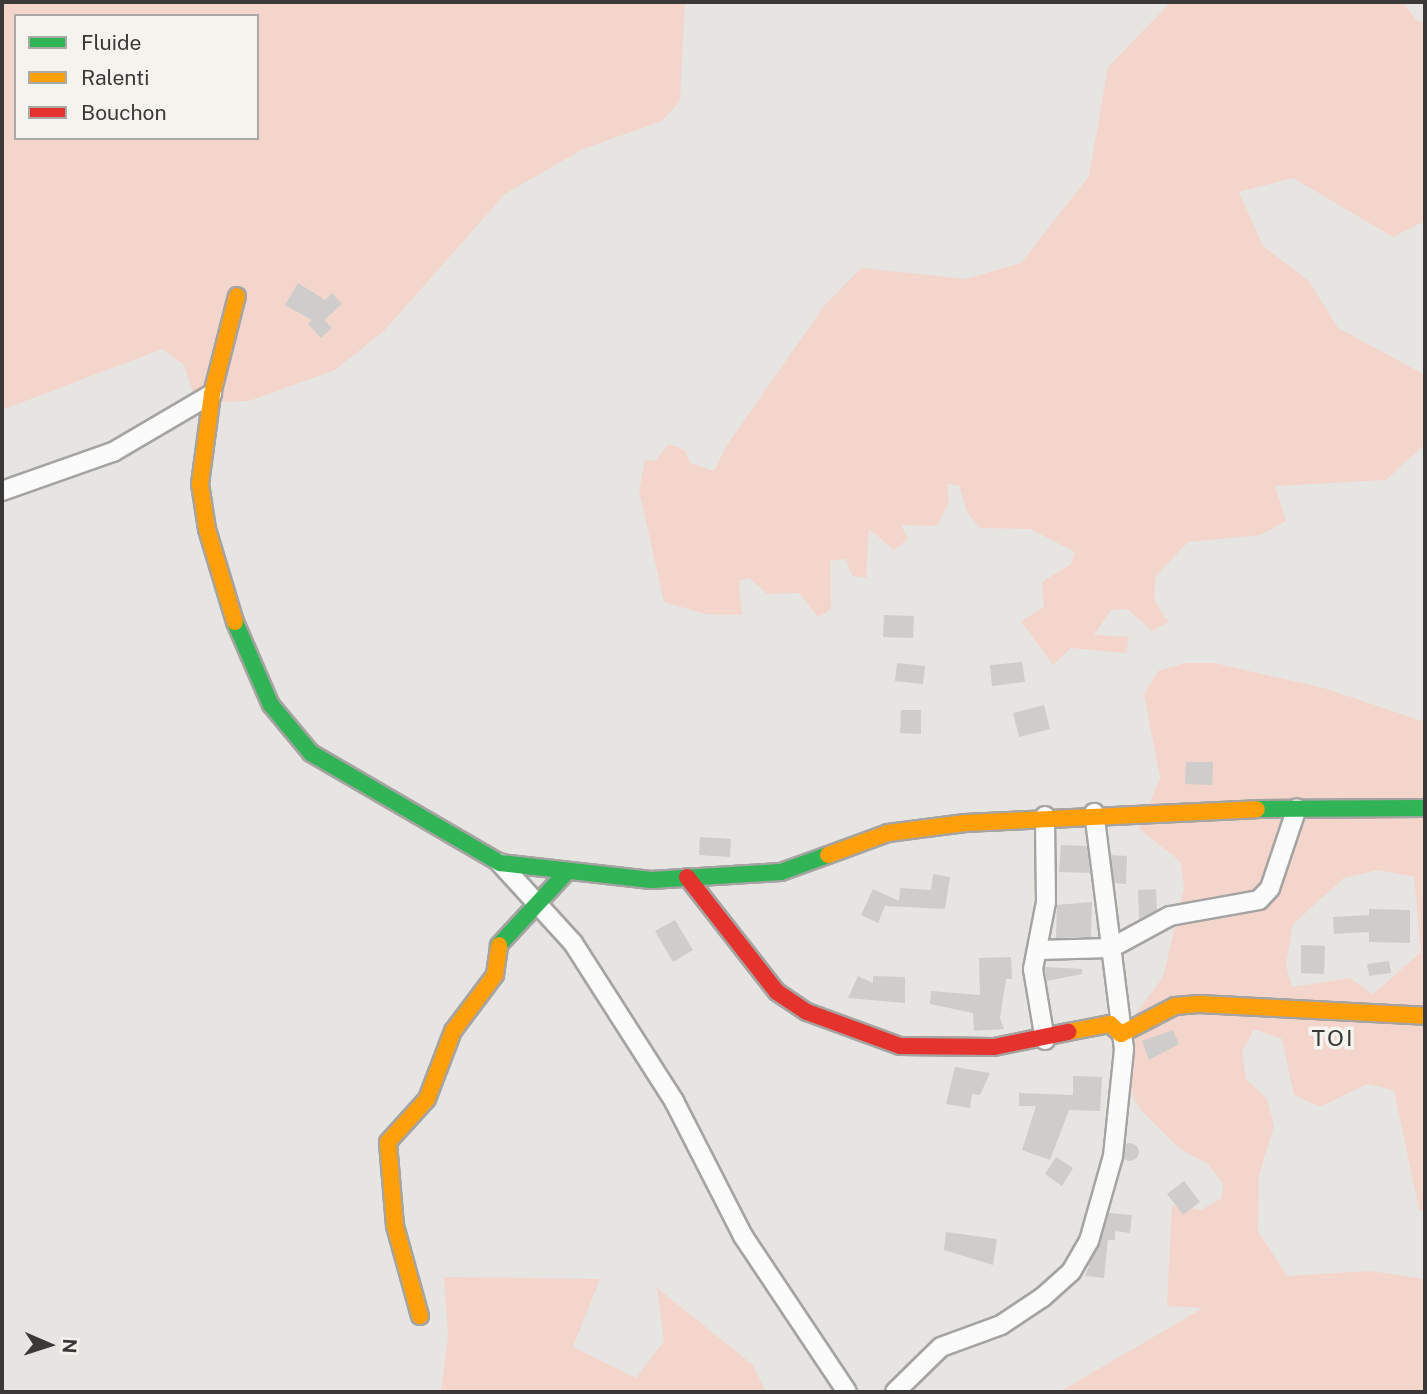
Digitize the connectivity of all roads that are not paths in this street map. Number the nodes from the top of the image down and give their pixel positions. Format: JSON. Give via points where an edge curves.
{"nodes":[{"id":1,"x":237,"y":296,"type":"dead end"},
{"id":2,"x":212,"y":394,"type":"junction"},
{"id":3,"x":2,"y":491,"type":"edge"},
{"id":4,"x":1425,"y":807,"type":"edge"},
{"id":5,"x":1297,"y":808,"type":"junction"},
{"id":6,"x":1094,"y":813,"type":"junction"},
{"id":7,"x":1045,"y":816,"type":"junction"},
{"id":8,"x":500,"y":863,"type":"junction"},
{"id":9,"x":565,"y":874,"type":"junction"},
{"id":10,"x":687,"y":877,"type":"junction"},
{"id":11,"x":537,"y":901,"type":"junction"},
{"id":12,"x":1111,"y":948,"type":"junction"},
{"id":13,"x":1038,"y":950,"type":"junction"},
{"id":14,"x":1425,"y":1017,"type":"edge"},
{"id":15,"x":1121,"y":1034,"type":"junction"},
{"id":16,"x":1045,"y":1040,"type":"junction"},
{"id":17,"x":420,"y":1316,"type":"dead end"},
{"id":18,"x":847,"y":1392,"type":"edge"},
{"id":19,"x":895,"y":1392,"type":"edge"}],
"edges":[{"from":1,"to":2,"type":"street"},
{"from":2,"to":3,"type":"street","via":[[113,452]]},
{"from":2,"to":8,"type":"street","via":[[200,484],[207,528],[239,635],[271,705],[311,753]]},
{"from":4,"to":5,"type":"street"},
{"from":5,"to":6,"type":"street"},
{"from":5,"to":12,"type":"street","via":[[1266,896],[1170,916]]},
{"from":6,"to":7,"type":"street"},
{"from":6,"to":12,"type":"street"},
{"from":7,"to":10,"type":"street","via":[[888,834],[781,872]]},
{"from":7,"to":13,"type":"street","via":[[1046,902]]},
{"from":8,"to":9,"type":"street"},
{"from":8,"to":11,"type":"street"},
{"from":9,"to":10,"type":"street"},
{"from":9,"to":11,"type":"street"},
{"from":10,"to":16,"type":"street","via":[[764,979],[807,1012],[876,1039],[922,1048]]},
{"from":11,"to":17,"type":"street","via":[[499,943],[495,975],[453,1031],[427,1099],[388,1142],[395,1226]]},
{"from":11,"to":18,"type":"street","via":[[573,943],[661,1080],[743,1236]]},
{"from":12,"to":13,"type":"street"},
{"from":12,"to":15,"type":"street"},
{"from":13,"to":16,"type":"street","via":[[1034,992]]},
{"from":14,"to":15,"type":"street","via":[[1369,1009],[1199,1004],[1175,1006]]},
{"from":15,"to":16,"type":"street","via":[[1110,1024]]},
{"from":15,"to":19,"type":"street","via":[[1113,1156],[1081,1260],[1043,1297],[1001,1325],[932,1352]]}]}
